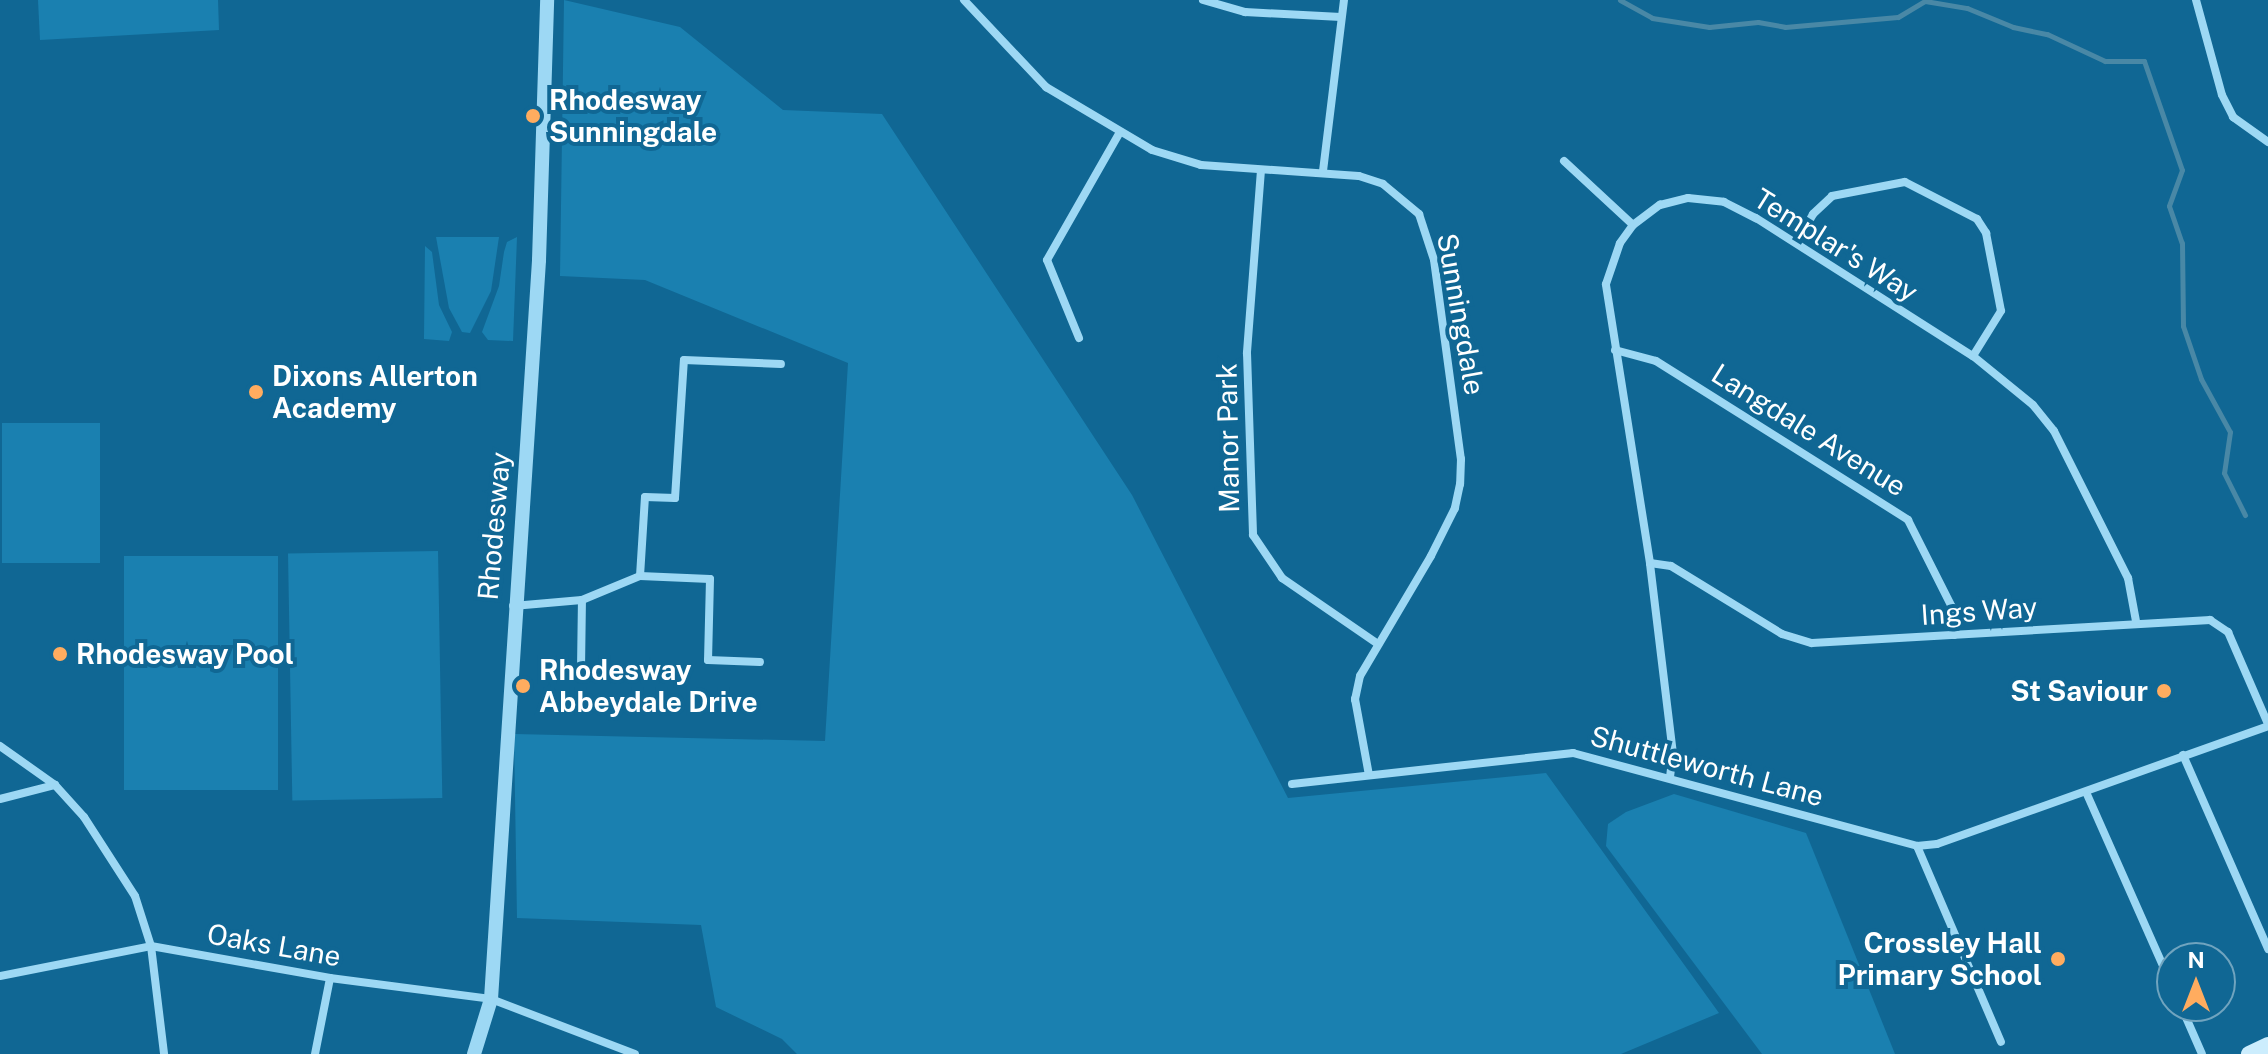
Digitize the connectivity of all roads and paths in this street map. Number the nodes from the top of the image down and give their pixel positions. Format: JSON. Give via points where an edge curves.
{"nodes":[{"id":1,"x":547,"y":0,"type":"edge"},
{"id":2,"x":964,"y":0,"type":"edge"},
{"id":3,"x":1203,"y":0,"type":"edge"},
{"id":4,"x":1344,"y":0,"type":"edge"},
{"id":5,"x":2196,"y":0,"type":"edge"},
{"id":6,"x":1341,"y":17,"type":"junction"},
{"id":7,"x":1120,"y":132,"type":"junction"},
{"id":8,"x":2268,"y":142,"type":"edge"},
{"id":9,"x":1564,"y":161,"type":"dead end"},
{"id":10,"x":1261,"y":170,"type":"junction"},
{"id":11,"x":1323,"y":171,"type":"junction"},
{"id":12,"x":1633,"y":225,"type":"junction"},
{"id":13,"x":1797,"y":242,"type":"junction"},
{"id":14,"x":1079,"y":338,"type":"dead end"},
{"id":15,"x":1615,"y":350,"type":"junction"},
{"id":16,"x":1973,"y":356,"type":"junction"},
{"id":17,"x":781,"y":364,"type":"dead end"},
{"id":18,"x":1650,"y":563,"type":"junction"},
{"id":19,"x":640,"y":576,"type":"junction"},
{"id":20,"x":582,"y":600,"type":"junction"},
{"id":21,"x":513,"y":606,"type":"junction"},
{"id":22,"x":2136,"y":621,"type":"junction"},
{"id":23,"x":1954,"y":635,"type":"junction"},
{"id":24,"x":1378,"y":644,"type":"junction"},
{"id":25,"x":760,"y":662,"type":"dead end"},
{"id":26,"x":581,"y":669,"type":"dead end"},
{"id":27,"x":2268,"y":725,"type":"edge"},
{"id":28,"x":0,"y":746,"type":"edge"},
{"id":29,"x":2183,"y":755,"type":"junction"},
{"id":30,"x":1369,"y":775,"type":"junction"},
{"id":31,"x":1670,"y":777,"type":"junction"},
{"id":32,"x":1292,"y":784,"type":"dead end"},
{"id":33,"x":55,"y":785,"type":"junction"},
{"id":34,"x":2086,"y":792,"type":"junction"},
{"id":35,"x":0,"y":799,"type":"edge"},
{"id":36,"x":1917,"y":846,"type":"junction"},
{"id":37,"x":151,"y":946,"type":"junction"},
{"id":38,"x":2268,"y":949,"type":"edge"},
{"id":39,"x":2156,"y":950,"type":"edge"},
{"id":40,"x":0,"y":976,"type":"edge"},
{"id":41,"x":330,"y":978,"type":"junction"},
{"id":42,"x":491,"y":999,"type":"junction"},
{"id":43,"x":2188,"y":1022,"type":"edge"},
{"id":44,"x":2001,"y":1042,"type":"dead end"},
{"id":45,"x":2268,"y":1045,"type":"edge"},
{"id":46,"x":164,"y":1054,"type":"edge"},
{"id":47,"x":315,"y":1054,"type":"edge"},
{"id":48,"x":474,"y":1054,"type":"edge"},
{"id":49,"x":635,"y":1054,"type":"edge"},
{"id":50,"x":2202,"y":1054,"type":"edge"},
{"id":51,"x":2249,"y":1054,"type":"edge"}],
"edges":[{"from":1,"to":21,"type":"street","name":"Rhodesway","via":[[537,289]]},
{"from":2,"to":7,"type":"street","name":"Sunningdale","via":[[1024,69]]},
{"from":3,"to":6,"type":"street","via":[[1245,12]]},
{"from":4,"to":6,"type":"street"},
{"from":5,"to":8,"type":"street","via":[[2233,117]]},
{"from":6,"to":11,"type":"street"},
{"from":7,"to":10,"type":"street","name":"Sunningdale","via":[[1178,160]]},
{"from":7,"to":14,"type":"street","via":[[1047,260]]},
{"from":9,"to":12,"type":"street"},
{"from":10,"to":11,"type":"street","name":"Sunningdale"},
{"from":10,"to":24,"type":"street","name":"Manor Park","via":[[1247,353],[1253,535],[1282,578]]},
{"from":11,"to":24,"type":"street","name":"Sunningdale","via":[[1383,184],[1419,214],[1434,260],[1461,459],[1455,508]]},
{"from":12,"to":13,"type":"street","name":"Templar's Way","via":[[1660,205],[1688,198],[1724,202]]},
{"from":12,"to":15,"type":"street","name":"Templar's Way","via":[[1610,261],[1606,284]]},
{"from":13,"to":16,"type":"street","name":"Templar's Way"},
{"from":13,"to":16,"type":"street","via":[[1813,214],[1832,196],[1905,182],[1977,219],[1986,233],[2001,311]]},
{"from":15,"to":18,"type":"street","name":"Templar's Way"},
{"from":15,"to":23,"type":"street","name":"Langdale Avenue","via":[[1656,361],[1908,520],[1952,607]]},
{"from":16,"to":22,"type":"street","name":"Templar's Way","via":[[2033,405],[2054,431],[2128,578]]},
{"from":17,"to":19,"type":"street","via":[[684,360],[675,498],[645,497]]},
{"from":18,"to":23,"type":"street","name":"Ings Way","via":[[1671,566],[1782,634],[1812,643]]},
{"from":18,"to":31,"type":"street","name":"Templar's Way","via":[[1673,754]]},
{"from":19,"to":20,"type":"street"},
{"from":19,"to":25,"type":"street","via":[[710,579],[708,660]]},
{"from":20,"to":21,"type":"street"},
{"from":20,"to":26,"type":"street"},
{"from":21,"to":42,"type":"street","name":"Rhodesway"},
{"from":22,"to":23,"type":"street","name":"Ings Way"},
{"from":22,"to":27,"type":"street","name":"Ings Way","via":[[2220,625]]},
{"from":24,"to":30,"type":"street","name":"Sunningdale","via":[[1360,676],[1355,699]]},
{"from":27,"to":29,"type":"street","name":"Shuttleworth Lane"},
{"from":28,"to":33,"type":"street"},
{"from":29,"to":34,"type":"street","name":"Shuttleworth Lane"},
{"from":29,"to":38,"type":"street"},
{"from":30,"to":31,"type":"street","name":"Shuttleworth Lane","via":[[1573,753]]},
{"from":30,"to":32,"type":"street","name":"Shuttleworth Lane"},
{"from":31,"to":36,"type":"street","name":"Shuttleworth Lane"},
{"from":33,"to":35,"type":"street"},
{"from":33,"to":37,"type":"street","via":[[116,862],[135,896]]},
{"from":34,"to":36,"type":"street","name":"Shuttleworth Lane","via":[[1937,844]]},
{"from":34,"to":39,"type":"street"},
{"from":36,"to":44,"type":"street"},
{"from":37,"to":40,"type":"street"},
{"from":37,"to":41,"type":"street","name":"Oaks Lane"},
{"from":37,"to":46,"type":"street"},
{"from":41,"to":42,"type":"street","name":"Oaks Lane"},
{"from":41,"to":47,"type":"street"},
{"from":42,"to":48,"type":"street","name":"Rhodesway"},
{"from":42,"to":49,"type":"street","name":"Oaks Lane"},
{"from":43,"to":50,"type":"street"},
{"from":45,"to":51,"type":"main road"}]}
